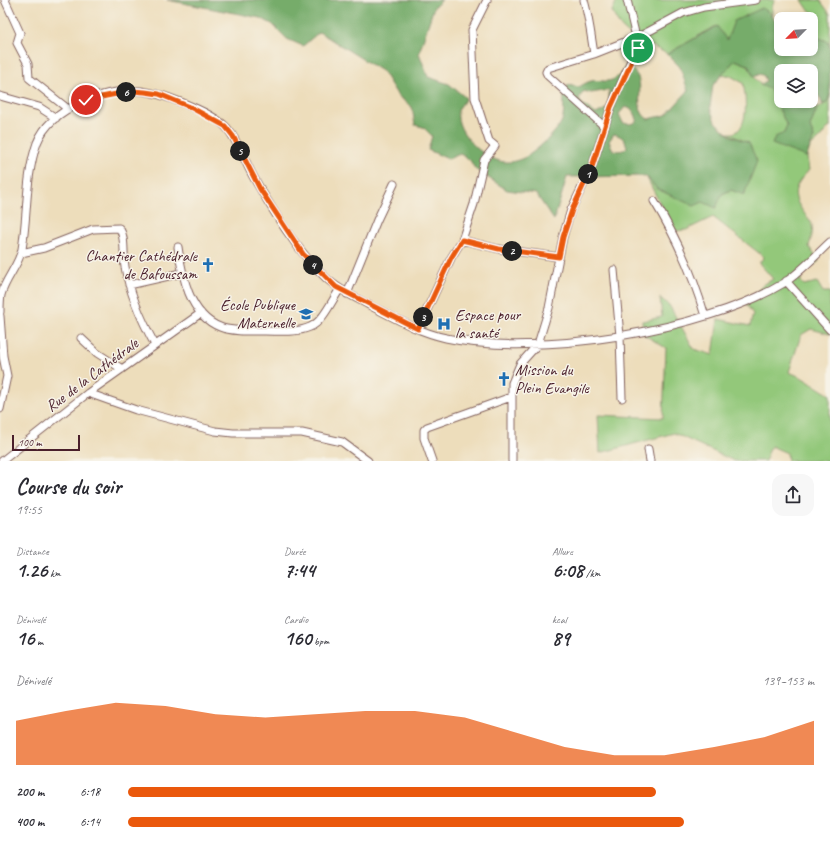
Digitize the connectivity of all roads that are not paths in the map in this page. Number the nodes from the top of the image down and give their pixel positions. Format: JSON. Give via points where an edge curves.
{"nodes":[{"id":1,"x":5,"y":0,"type":"edge"},
{"id":2,"x":487,"y":0,"type":"edge"},
{"id":3,"x":584,"y":0,"type":"edge"},
{"id":4,"x":626,"y":0,"type":"edge"},
{"id":5,"x":756,"y":0,"type":"edge"},
{"id":6,"x":639,"y":36,"type":"junction"},
{"id":7,"x":594,"y":54,"type":"junction"},
{"id":8,"x":0,"y":96,"type":"edge"},
{"id":9,"x":68,"y":109,"type":"junction"},
{"id":10,"x":56,"y":118,"type":"junction"},
{"id":11,"x":605,"y":127,"type":"junction"},
{"id":12,"x":394,"y":184,"type":"dead end"},
{"id":13,"x":654,"y":201,"type":"dead end"},
{"id":14,"x":462,"y":240,"type":"junction"},
{"id":15,"x":830,"y":242,"type":"edge"},
{"id":16,"x":178,"y":247,"type":"dead end"},
{"id":17,"x":21,"y":253,"type":"junction"},
{"id":18,"x":559,"y":257,"type":"junction"},
{"id":19,"x":614,"y":270,"type":"dead end"},
{"id":20,"x":182,"y":273,"type":"junction"},
{"id":21,"x":786,"y":281,"type":"junction"},
{"id":22,"x":130,"y":285,"type":"junction"},
{"id":23,"x":340,"y":289,"type":"junction"},
{"id":24,"x":347,"y":294,"type":"junction"},
{"id":25,"x":0,"y":312,"type":"edge"},
{"id":26,"x":201,"y":313,"type":"junction"},
{"id":27,"x":0,"y":316,"type":"edge"},
{"id":28,"x":705,"y":316,"type":"junction"},
{"id":29,"x":418,"y":329,"type":"junction"},
{"id":30,"x":830,"y":330,"type":"edge"},
{"id":31,"x":620,"y":336,"type":"junction"},
{"id":32,"x":81,"y":338,"type":"dead end"},
{"id":33,"x":538,"y":344,"type":"junction"},
{"id":34,"x":155,"y":345,"type":"junction"},
{"id":35,"x":122,"y":369,"type":"junction"},
{"id":36,"x":88,"y":393,"type":"junction"},
{"id":37,"x":511,"y":396,"type":"junction"},
{"id":38,"x":622,"y":398,"type":"dead end"},
{"id":39,"x":0,"y":409,"type":"edge"},
{"id":40,"x":648,"y":449,"type":"dead end"},
{"id":41,"x":2,"y":461,"type":"edge"},
{"id":42,"x":368,"y":461,"type":"edge"},
{"id":43,"x":432,"y":461,"type":"edge"},
{"id":44,"x":512,"y":461,"type":"edge"},
{"id":45,"x":650,"y":461,"type":"edge"}],
"edges":[{"from":1,"to":9,"type":"street","via":[[20,33],[17,44],[28,64],[29,78]]},
{"from":2,"to":14,"type":"street","via":[[472,30],[475,98],[489,141],[495,146],[484,160],[474,204]]},
{"from":3,"to":7,"type":"street"},
{"from":4,"to":6,"type":"street"},
{"from":5,"to":6,"type":"street","via":[[690,11]]},
{"from":6,"to":7,"type":"street"},
{"from":6,"to":11,"type":"street"},
{"from":7,"to":11,"type":"street","via":[[552,65],[546,72],[555,84]]},
{"from":8,"to":10,"type":"street","via":[[39,107]]},
{"from":9,"to":10,"type":"street"},
{"from":9,"to":23,"type":"street","via":[[86,100],[138,91],[159,94],[216,120],[233,136],[255,180],[298,248]]},
{"from":10,"to":17,"type":"street","via":[[43,132],[36,145]]},
{"from":11,"to":18,"type":"street","via":[[592,167],[572,210]]},
{"from":12,"to":24,"type":"street"},
{"from":13,"to":28,"type":"street","via":[[682,251]]},
{"from":14,"to":18,"type":"street","via":[[499,249]]},
{"from":14,"to":29,"type":"street"},
{"from":15,"to":21,"type":"street"},
{"from":16,"to":20,"type":"street"},
{"from":17,"to":22,"type":"street","via":[[44,248],[88,231],[116,227],[122,232],[124,259]]},
{"from":17,"to":25,"type":"street","via":[[3,291]]},
{"from":18,"to":33,"type":"street","via":[[549,308]]},
{"from":19,"to":31,"type":"street"},
{"from":20,"to":22,"type":"street"},
{"from":20,"to":26,"type":"street","via":[[190,296]]},
{"from":21,"to":28,"type":"street","via":[[761,295]]},
{"from":21,"to":30,"type":"street"},
{"from":22,"to":34,"type":"street","via":[[143,322]]},
{"from":23,"to":24,"type":"street"},
{"from":23,"to":26,"type":"street","via":[[318,322],[300,330],[227,328],[214,324]]},
{"from":24,"to":29,"type":"street"},
{"from":26,"to":34,"type":"street","name":"Rue de la Cathédrale"},
{"from":27,"to":39,"type":"street","via":[[7,376]]},
{"from":28,"to":31,"type":"street"},
{"from":29,"to":33,"type":"street","via":[[447,339]]},
{"from":31,"to":33,"type":"street"},
{"from":31,"to":38,"type":"street"},
{"from":32,"to":35,"type":"street","via":[[97,353]]},
{"from":33,"to":37,"type":"street","via":[[515,371]]},
{"from":34,"to":35,"type":"street","name":"Rue de la Cathédrale"},
{"from":35,"to":36,"type":"street","name":"Rue de la Cathédrale"},
{"from":36,"to":41,"type":"street","name":"Rue de la Cathédrale"},
{"from":36,"to":42,"type":"street","via":[[136,410],[215,431],[302,433],[342,442]]},
{"from":37,"to":43,"type":"street","via":[[427,427],[424,430],[424,438]]},
{"from":37,"to":44,"type":"street"},
{"from":40,"to":45,"type":"street"}]}
